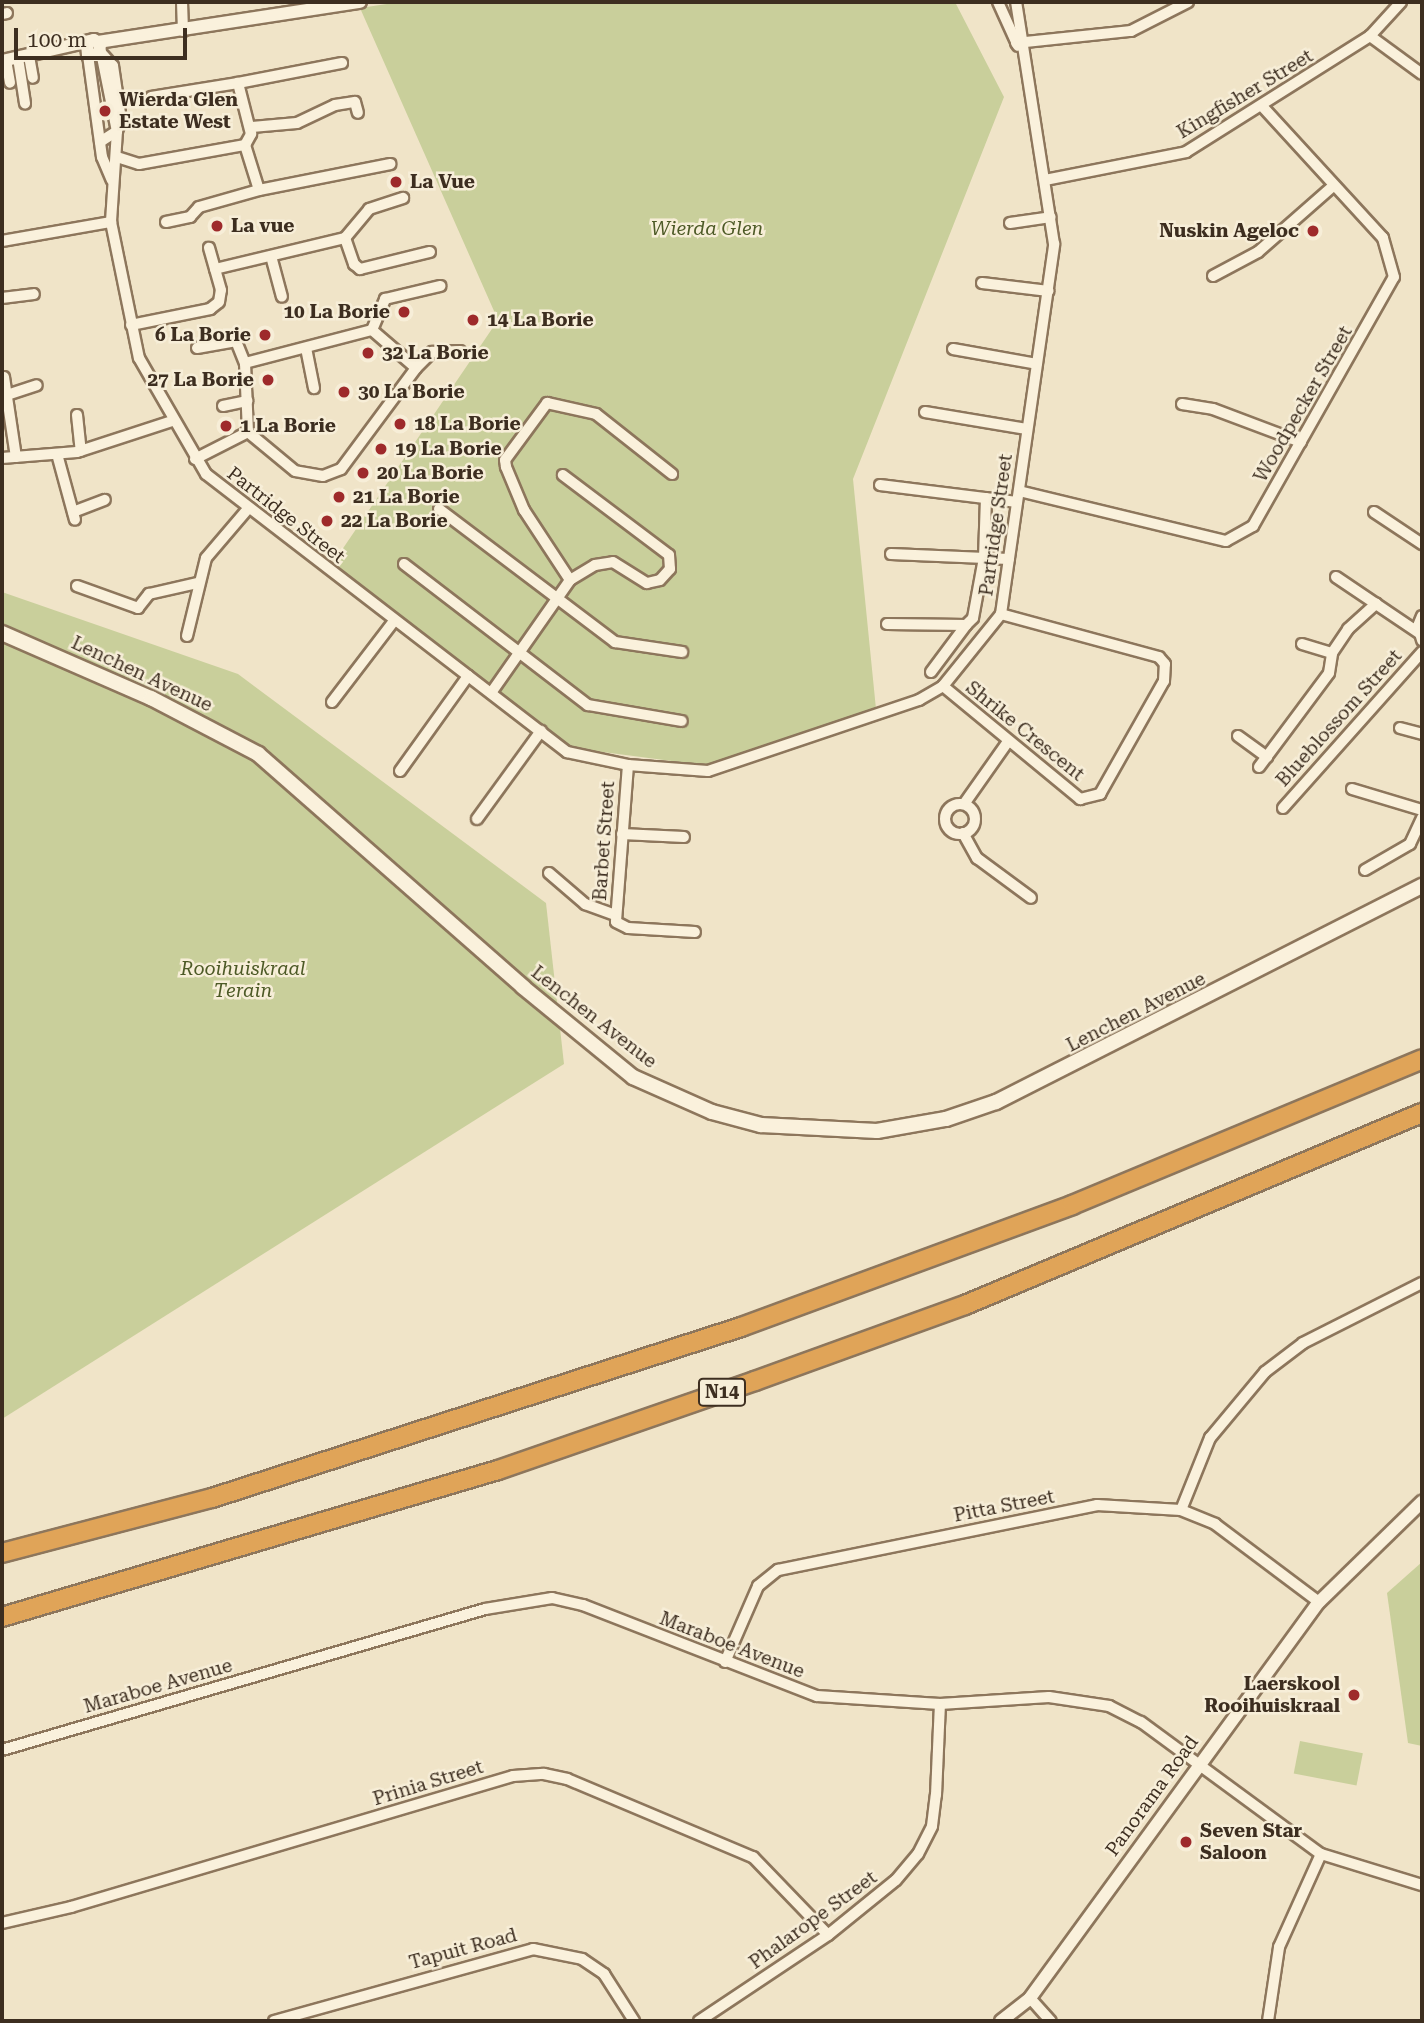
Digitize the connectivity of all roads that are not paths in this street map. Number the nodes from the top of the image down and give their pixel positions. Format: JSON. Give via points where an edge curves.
{"nodes":[{"id":1,"x":182,"y":2,"type":"edge"},
{"id":2,"x":360,"y":2,"type":"edge"},
{"id":3,"x":998,"y":2,"type":"edge"},
{"id":4,"x":1016,"y":2,"type":"edge"},
{"id":5,"x":1188,"y":2,"type":"edge"},
{"id":6,"x":1401,"y":2,"type":"edge"},
{"id":7,"x":183,"y":31,"type":"junction"},
{"id":8,"x":1370,"y":36,"type":"junction"},
{"id":9,"x":1020,"y":42,"type":"junction"},
{"id":10,"x":95,"y":50,"type":"junction"},
{"id":11,"x":14,"y":59,"type":"edge"},
{"id":12,"x":342,"y":63,"type":"dead end"},
{"id":13,"x":1422,"y":75,"type":"edge"},
{"id":14,"x":33,"y":78,"type":"dead end"},
{"id":15,"x":10,"y":83,"type":"dead end"},
{"id":16,"x":238,"y":83,"type":"junction"},
{"id":17,"x":114,"y":92,"type":"junction"},
{"id":18,"x":93,"y":96,"type":"junction"},
{"id":19,"x":151,"y":97,"type":"dead end"},
{"id":20,"x":25,"y":103,"type":"dead end"},
{"id":21,"x":1262,"y":106,"type":"junction"},
{"id":22,"x":358,"y":113,"type":"dead end"},
{"id":23,"x":253,"y":127,"type":"junction"},
{"id":24,"x":117,"y":131,"type":"junction"},
{"id":25,"x":100,"y":142,"type":"junction"},
{"id":26,"x":245,"y":145,"type":"junction"},
{"id":27,"x":117,"y":158,"type":"junction"},
{"id":28,"x":390,"y":164,"type":"dead end"},
{"id":29,"x":112,"y":180,"type":"junction"},
{"id":30,"x":1045,"y":180,"type":"junction"},
{"id":31,"x":1333,"y":186,"type":"junction"},
{"id":32,"x":258,"y":190,"type":"junction"},
{"id":33,"x":403,"y":198,"type":"dead end"},
{"id":34,"x":1051,"y":217,"type":"junction"},
{"id":35,"x":111,"y":222,"type":"junction"},
{"id":36,"x":166,"y":222,"type":"dead end"},
{"id":37,"x":1010,"y":223,"type":"dead end"},
{"id":38,"x":345,"y":238,"type":"junction"},
{"id":39,"x":2,"y":242,"type":"edge"},
{"id":40,"x":209,"y":248,"type":"dead end"},
{"id":41,"x":430,"y":252,"type":"dead end"},
{"id":42,"x":271,"y":256,"type":"junction"},
{"id":43,"x":215,"y":269,"type":"junction"},
{"id":44,"x":1213,"y":276,"type":"dead end"},
{"id":45,"x":982,"y":283,"type":"dead end"},
{"id":46,"x":440,"y":286,"type":"dead end"},
{"id":47,"x":1049,"y":291,"type":"junction"},
{"id":48,"x":34,"y":294,"type":"dead end"},
{"id":49,"x":282,"y":297,"type":"dead end"},
{"id":50,"x":2,"y":298,"type":"edge"},
{"id":51,"x":131,"y":325,"type":"junction"},
{"id":52,"x":372,"y":331,"type":"junction"},
{"id":53,"x":197,"y":348,"type":"dead end"},
{"id":54,"x":306,"y":348,"type":"junction"},
{"id":55,"x":953,"y":349,"type":"dead end"},
{"id":56,"x":460,"y":351,"type":"dead end"},
{"id":57,"x":245,"y":363,"type":"junction"},
{"id":58,"x":1037,"y":364,"type":"junction"},
{"id":59,"x":416,"y":368,"type":"junction"},
{"id":60,"x":5,"y":377,"type":"dead end"},
{"id":61,"x":37,"y":385,"type":"dead end"},
{"id":62,"x":314,"y":388,"type":"dead end"},
{"id":63,"x":10,"y":394,"type":"junction"},
{"id":64,"x":247,"y":401,"type":"junction"},
{"id":65,"x":1182,"y":404,"type":"dead end"},
{"id":66,"x":223,"y":406,"type":"dead end"},
{"id":67,"x":925,"y":412,"type":"dead end"},
{"id":68,"x":77,"y":415,"type":"dead end"},
{"id":69,"x":172,"y":421,"type":"junction"},
{"id":70,"x":1027,"y":429,"type":"junction"},
{"id":71,"x":248,"y":432,"type":"junction"},
{"id":72,"x":1301,"y":442,"type":"junction"},
{"id":73,"x":81,"y":451,"type":"junction"},
{"id":74,"x":57,"y":454,"type":"junction"},
{"id":75,"x":16,"y":457,"type":"junction"},
{"id":76,"x":2,"y":458,"type":"edge"},
{"id":77,"x":195,"y":459,"type":"junction"},
{"id":78,"x":673,"y":474,"type":"dead end"},
{"id":79,"x":563,"y":475,"type":"dead end"},
{"id":80,"x":880,"y":485,"type":"dead end"},
{"id":81,"x":1018,"y":496,"type":"junction"},
{"id":82,"x":986,"y":498,"type":"junction"},
{"id":83,"x":105,"y":499,"type":"dead end"},
{"id":84,"x":439,"y":509,"type":"dead end"},
{"id":85,"x":247,"y":510,"type":"junction"},
{"id":86,"x":1374,"y":512,"type":"dead end"},
{"id":87,"x":1421,"y":541,"type":"edge"},
{"id":88,"x":891,"y":554,"type":"dead end"},
{"id":89,"x":984,"y":558,"type":"junction"},
{"id":90,"x":1009,"y":559,"type":"junction"},
{"id":91,"x":404,"y":564,"type":"dead end"},
{"id":92,"x":1336,"y":577,"type":"dead end"},
{"id":93,"x":570,"y":580,"type":"junction"},
{"id":94,"x":197,"y":583,"type":"junction"},
{"id":95,"x":77,"y":586,"type":"dead end"},
{"id":96,"x":556,"y":601,"type":"junction"},
{"id":97,"x":1376,"y":604,"type":"junction"},
{"id":98,"x":1001,"y":614,"type":"junction"},
{"id":99,"x":1422,"y":616,"type":"edge"},
{"id":100,"x":394,"y":621,"type":"junction"},
{"id":101,"x":887,"y":624,"type":"dead end"},
{"id":102,"x":966,"y":625,"type":"junction"},
{"id":103,"x":2,"y":633,"type":"edge"},
{"id":104,"x":187,"y":636,"type":"dead end"},
{"id":105,"x":1421,"y":636,"type":"edge"},
{"id":106,"x":1302,"y":644,"type":"dead end"},
{"id":107,"x":682,"y":652,"type":"dead end"},
{"id":108,"x":1422,"y":652,"type":"edge"},
{"id":109,"x":519,"y":653,"type":"junction"},
{"id":110,"x":1332,"y":653,"type":"junction"},
{"id":111,"x":931,"y":672,"type":"dead end"},
{"id":112,"x":468,"y":676,"type":"junction"},
{"id":113,"x":943,"y":686,"type":"junction"},
{"id":114,"x":491,"y":693,"type":"junction"},
{"id":115,"x":332,"y":702,"type":"dead end"},
{"id":116,"x":682,"y":721,"type":"dead end"},
{"id":117,"x":1401,"y":728,"type":"dead end"},
{"id":118,"x":541,"y":731,"type":"junction"},
{"id":119,"x":1422,"y":734,"type":"edge"},
{"id":120,"x":1237,"y":736,"type":"dead end"},
{"id":121,"x":1007,"y":743,"type":"junction"},
{"id":122,"x":1267,"y":757,"type":"junction"},
{"id":123,"x":628,"y":765,"type":"junction"},
{"id":124,"x":1259,"y":766,"type":"dead end"},
{"id":125,"x":400,"y":771,"type":"dead end"},
{"id":126,"x":1352,"y":789,"type":"dead end"},
{"id":127,"x":964,"y":804,"type":"junction"},
{"id":128,"x":1283,"y":808,"type":"dead end"},
{"id":129,"x":1422,"y":810,"type":"edge"},
{"id":130,"x":1422,"y":818,"type":"edge"},
{"id":131,"x":477,"y":819,"type":"dead end"},
{"id":132,"x":964,"y":833,"type":"junction"},
{"id":133,"x":622,"y":834,"type":"junction"},
{"id":134,"x":684,"y":837,"type":"dead end"},
{"id":135,"x":1365,"y":870,"type":"dead end"},
{"id":136,"x":549,"y":873,"type":"dead end"},
{"id":137,"x":1422,"y":886,"type":"edge"},
{"id":138,"x":1031,"y":898,"type":"dead end"},
{"id":139,"x":616,"y":915,"type":"junction"},
{"id":140,"x":695,"y":932,"type":"dead end"},
{"id":141,"x":1422,"y":1059,"type":"edge"},
{"id":142,"x":1422,"y":1113,"type":"edge"},
{"id":143,"x":1422,"y":1283,"type":"edge"},
{"id":144,"x":1422,"y":1502,"type":"edge"},
{"id":145,"x":1181,"y":1510,"type":"junction"},
{"id":146,"x":2,"y":1553,"type":"edge"},
{"id":147,"x":1319,"y":1602,"type":"junction"},
{"id":148,"x":2,"y":1617,"type":"edge"},
{"id":149,"x":725,"y":1662,"type":"junction"},
{"id":150,"x":940,"y":1704,"type":"junction"},
{"id":151,"x":2,"y":1750,"type":"edge"},
{"id":152,"x":1199,"y":1763,"type":"junction"},
{"id":153,"x":1321,"y":1854,"type":"junction"},
{"id":154,"x":1422,"y":1885,"type":"edge"},
{"id":155,"x":2,"y":1923,"type":"edge"},
{"id":156,"x":828,"y":1935,"type":"junction"},
{"id":157,"x":1030,"y":1998,"type":"junction"},
{"id":158,"x":274,"y":2021,"type":"edge"},
{"id":159,"x":634,"y":2021,"type":"edge"},
{"id":160,"x":699,"y":2021,"type":"edge"},
{"id":161,"x":1001,"y":2021,"type":"edge"},
{"id":162,"x":1051,"y":2021,"type":"edge"},
{"id":163,"x":1268,"y":2021,"type":"edge"}],
"edges":[{"from":1,"to":7,"type":"street"},
{"from":2,"to":7,"type":"street"},
{"from":3,"to":9,"type":"street","name":"Partridge Street"},
{"from":4,"to":9,"type":"street","name":"Partridge Street"},
{"from":5,"to":9,"type":"street","via":[[1131,31]]},
{"from":6,"to":8,"type":"street","name":"Kingfisher Street"},
{"from":7,"to":10,"type":"street"},
{"from":8,"to":13,"type":"street"},
{"from":8,"to":21,"type":"street","name":"Kingfisher Street"},
{"from":9,"to":30,"type":"street","name":"Partridge Street"},
{"from":10,"to":11,"type":"street"},
{"from":10,"to":17,"type":"street","name":"Partridge Street"},
{"from":10,"to":18,"type":"street","name":"Partridge Street"},
{"from":11,"to":14,"type":"street"},
{"from":11,"to":15,"type":"street"},
{"from":11,"to":20,"type":"street"},
{"from":12,"to":16,"type":"street"},
{"from":16,"to":19,"type":"street"},
{"from":16,"to":23,"type":"street"},
{"from":17,"to":18,"type":"street"},
{"from":17,"to":24,"type":"street","name":"Partridge Street"},
{"from":18,"to":25,"type":"street","name":"Partridge Street"},
{"from":21,"to":30,"type":"street","name":"Kingfisher Street","via":[[1177,155]]},
{"from":21,"to":31,"type":"street","name":"Woodpecker Street"},
{"from":22,"to":23,"type":"street","via":[[355,102],[297,123]]},
{"from":23,"to":26,"type":"street"},
{"from":24,"to":25,"type":"street"},
{"from":24,"to":27,"type":"street","name":"Partridge Street"},
{"from":25,"to":29,"type":"street","name":"Partridge Street"},
{"from":26,"to":27,"type":"street","via":[[139,164]]},
{"from":26,"to":32,"type":"street"},
{"from":27,"to":29,"type":"street","name":"Partridge Street"},
{"from":28,"to":32,"type":"street"},
{"from":29,"to":35,"type":"street","name":"Partridge Street"},
{"from":30,"to":34,"type":"street","name":"Partridge Street"},
{"from":31,"to":44,"type":"street","via":[[1258,252]]},
{"from":31,"to":72,"type":"street","name":"Woodpecker Street","via":[[1383,238],[1394,277]]},
{"from":32,"to":36,"type":"street"},
{"from":33,"to":38,"type":"street","via":[[369,209]]},
{"from":34,"to":37,"type":"street"},
{"from":34,"to":47,"type":"street","name":"Partridge Street","via":[[1054,244]]},
{"from":35,"to":39,"type":"street"},
{"from":35,"to":51,"type":"street","name":"Partridge Street"},
{"from":38,"to":41,"type":"street","via":[[360,269]]},
{"from":38,"to":42,"type":"street"},
{"from":40,"to":43,"type":"street"},
{"from":42,"to":43,"type":"street"},
{"from":42,"to":49,"type":"street"},
{"from":43,"to":51,"type":"street","via":[[221,298],[210,309]]},
{"from":45,"to":47,"type":"street"},
{"from":46,"to":52,"type":"street","via":[[385,299]]},
{"from":47,"to":58,"type":"street","name":"Partridge Street"},
{"from":48,"to":50,"type":"street"},
{"from":51,"to":69,"type":"street","name":"Partridge Street","via":[[144,372]]},
{"from":52,"to":54,"type":"street"},
{"from":52,"to":59,"type":"street"},
{"from":53,"to":57,"type":"street","via":[[236,341]]},
{"from":54,"to":57,"type":"street"},
{"from":54,"to":62,"type":"street"},
{"from":55,"to":58,"type":"street"},
{"from":56,"to":59,"type":"street","via":[[432,352]]},
{"from":57,"to":64,"type":"street"},
{"from":58,"to":70,"type":"street","name":"Partridge Street"},
{"from":59,"to":71,"type":"street","via":[[332,475],[295,471]]},
{"from":60,"to":63,"type":"street"},
{"from":61,"to":63,"type":"street"},
{"from":63,"to":75,"type":"street"},
{"from":64,"to":66,"type":"street"},
{"from":64,"to":71,"type":"street"},
{"from":65,"to":72,"type":"street","via":[[1213,409]]},
{"from":67,"to":70,"type":"street"},
{"from":68,"to":73,"type":"street"},
{"from":69,"to":73,"type":"street"},
{"from":69,"to":77,"type":"street","name":"Partridge Street"},
{"from":70,"to":81,"type":"street","name":"Partridge Street"},
{"from":71,"to":77,"type":"street"},
{"from":72,"to":81,"type":"street","name":"Woodpecker Street","via":[[1253,526],[1226,541]]},
{"from":73,"to":74,"type":"street"},
{"from":74,"to":75,"type":"street"},
{"from":74,"to":83,"type":"street","via":[[74,516]]},
{"from":75,"to":76,"type":"street"},
{"from":77,"to":85,"type":"street","name":"Partridge Street"},
{"from":78,"to":93,"type":"street","via":[[596,414],[547,403],[505,460],[524,510]]},
{"from":79,"to":93,"type":"street","via":[[671,559],[668,574],[656,582],[648,583],[613,562],[595,565]]},
{"from":80,"to":82,"type":"street","name":"Woodpecker Street"},
{"from":81,"to":82,"type":"street","name":"Woodpecker Street"},
{"from":81,"to":90,"type":"street","name":"Partridge Street"},
{"from":82,"to":89,"type":"street"},
{"from":84,"to":96,"type":"street"},
{"from":85,"to":94,"type":"street","via":[[206,558]]},
{"from":85,"to":100,"type":"street","name":"Partridge Street"},
{"from":86,"to":87,"type":"street"},
{"from":88,"to":89,"type":"street"},
{"from":89,"to":90,"type":"street"},
{"from":89,"to":102,"type":"street","via":[[973,618]]},
{"from":90,"to":98,"type":"street","name":"Partridge Street"},
{"from":91,"to":109,"type":"street"},
{"from":92,"to":97,"type":"street"},
{"from":93,"to":96,"type":"street"},
{"from":94,"to":95,"type":"street","via":[[149,594],[138,608]]},
{"from":94,"to":104,"type":"street"},
{"from":96,"to":107,"type":"street","via":[[615,642]]},
{"from":96,"to":109,"type":"street"},
{"from":97,"to":105,"type":"street"},
{"from":97,"to":110,"type":"street","via":[[1348,629]]},
{"from":98,"to":113,"type":"street","name":"Partridge Street"},
{"from":98,"to":121,"type":"street","name":"Shrike Crescent","via":[[1159,657],[1167,669],[1093,799],[1080,799]]},
{"from":99,"to":105,"type":"street","name":"Blueblossom Street"},
{"from":100,"to":112,"type":"street","name":"Partridge Street"},
{"from":100,"to":115,"type":"street"},
{"from":101,"to":102,"type":"street"},
{"from":102,"to":111,"type":"street"},
{"from":103,"to":137,"type":"main road","name":"Lenchen Avenue","via":[[151,698],[258,754],[523,987],[633,1077],[712,1111],[761,1125],[877,1131],[946,1119],[996,1102]]},
{"from":106,"to":110,"type":"street"},
{"from":108,"to":128,"type":"street","name":"Blueblossom Street"},
{"from":109,"to":114,"type":"street"},
{"from":109,"to":116,"type":"street","via":[[591,707]]},
{"from":110,"to":122,"type":"street","via":[[1329,673]]},
{"from":112,"to":114,"type":"street","name":"Partridge Street"},
{"from":112,"to":125,"type":"street"},
{"from":113,"to":121,"type":"street","name":"Shrike Crescent"},
{"from":113,"to":123,"type":"street","name":"Partridge Street","via":[[919,700],[721,768]]},
{"from":114,"to":118,"type":"street","name":"Partridge Street"},
{"from":117,"to":119,"type":"street"},
{"from":118,"to":123,"type":"street","name":"Partridge Street","via":[[575,755]]},
{"from":118,"to":131,"type":"street"},
{"from":120,"to":122,"type":"street"},
{"from":121,"to":127,"type":"street"},
{"from":122,"to":124,"type":"street"},
{"from":123,"to":133,"type":"street","name":"Barbet Street"},
{"from":126,"to":129,"type":"street"},
{"from":127,"to":132,"type":"street","via":[[975,819]]},
{"from":127,"to":132,"type":"street","via":[[953,806],[945,818],[953,832]]},
{"from":130,"to":135,"type":"street","via":[[1410,844]]},
{"from":132,"to":138,"type":"street","via":[[977,858]]},
{"from":133,"to":134,"type":"street"},
{"from":133,"to":139,"type":"street","name":"Barbet Street"},
{"from":136,"to":139,"type":"street","via":[[585,904]]},
{"from":139,"to":140,"type":"street","name":"Barbet Street","via":[[616,922],[624,927]]},
{"from":141,"to":146,"type":"highway","via":[[1072,1205],[741,1327],[212,1499]]},
{"from":142,"to":148,"type":"highway","number":"N14","via":[[965,1304],[755,1381],[485,1474]]},
{"from":143,"to":145,"type":"street","via":[[1303,1343],[1265,1372],[1210,1438]]},
{"from":144,"to":147,"type":"street","name":"Panorama Road"},
{"from":145,"to":147,"type":"street","name":"Pitta Street","via":[[1215,1524]]},
{"from":145,"to":149,"type":"street","name":"Pitta Street","via":[[1097,1505],[778,1570],[758,1586]]},
{"from":147,"to":152,"type":"street","name":"Panorama Road"},
{"from":149,"to":150,"type":"street","name":"Maraboe Avenue","via":[[817,1696]]},
{"from":149,"to":151,"type":"street","name":"Maraboe Avenue","via":[[583,1605],[552,1598],[528,1599]]},
{"from":150,"to":152,"type":"street","name":"Maraboe Avenue","via":[[1049,1698],[1109,1706],[1130,1715]]},
{"from":150,"to":156,"type":"street","name":"Phalarope Street","via":[[932,1826],[918,1854],[896,1880]]},
{"from":152,"to":153,"type":"street","name":"Maraboe Avenue"},
{"from":152,"to":157,"type":"street","name":"Panorama Road"},
{"from":153,"to":154,"type":"street","name":"Maraboe Avenue"},
{"from":153,"to":163,"type":"street","via":[[1279,1947]]},
{"from":155,"to":156,"type":"street","name":"Prinia Street","via":[[71,1907],[513,1776],[544,1774],[567,1779],[753,1857]]},
{"from":156,"to":160,"type":"street","name":"Phalarope Street"},
{"from":157,"to":161,"type":"street","name":"Panorama Road"},
{"from":157,"to":162,"type":"street"},
{"from":158,"to":159,"type":"street","name":"Tapuit Road","via":[[533,1949],[582,1959],[604,1975]]}]}
